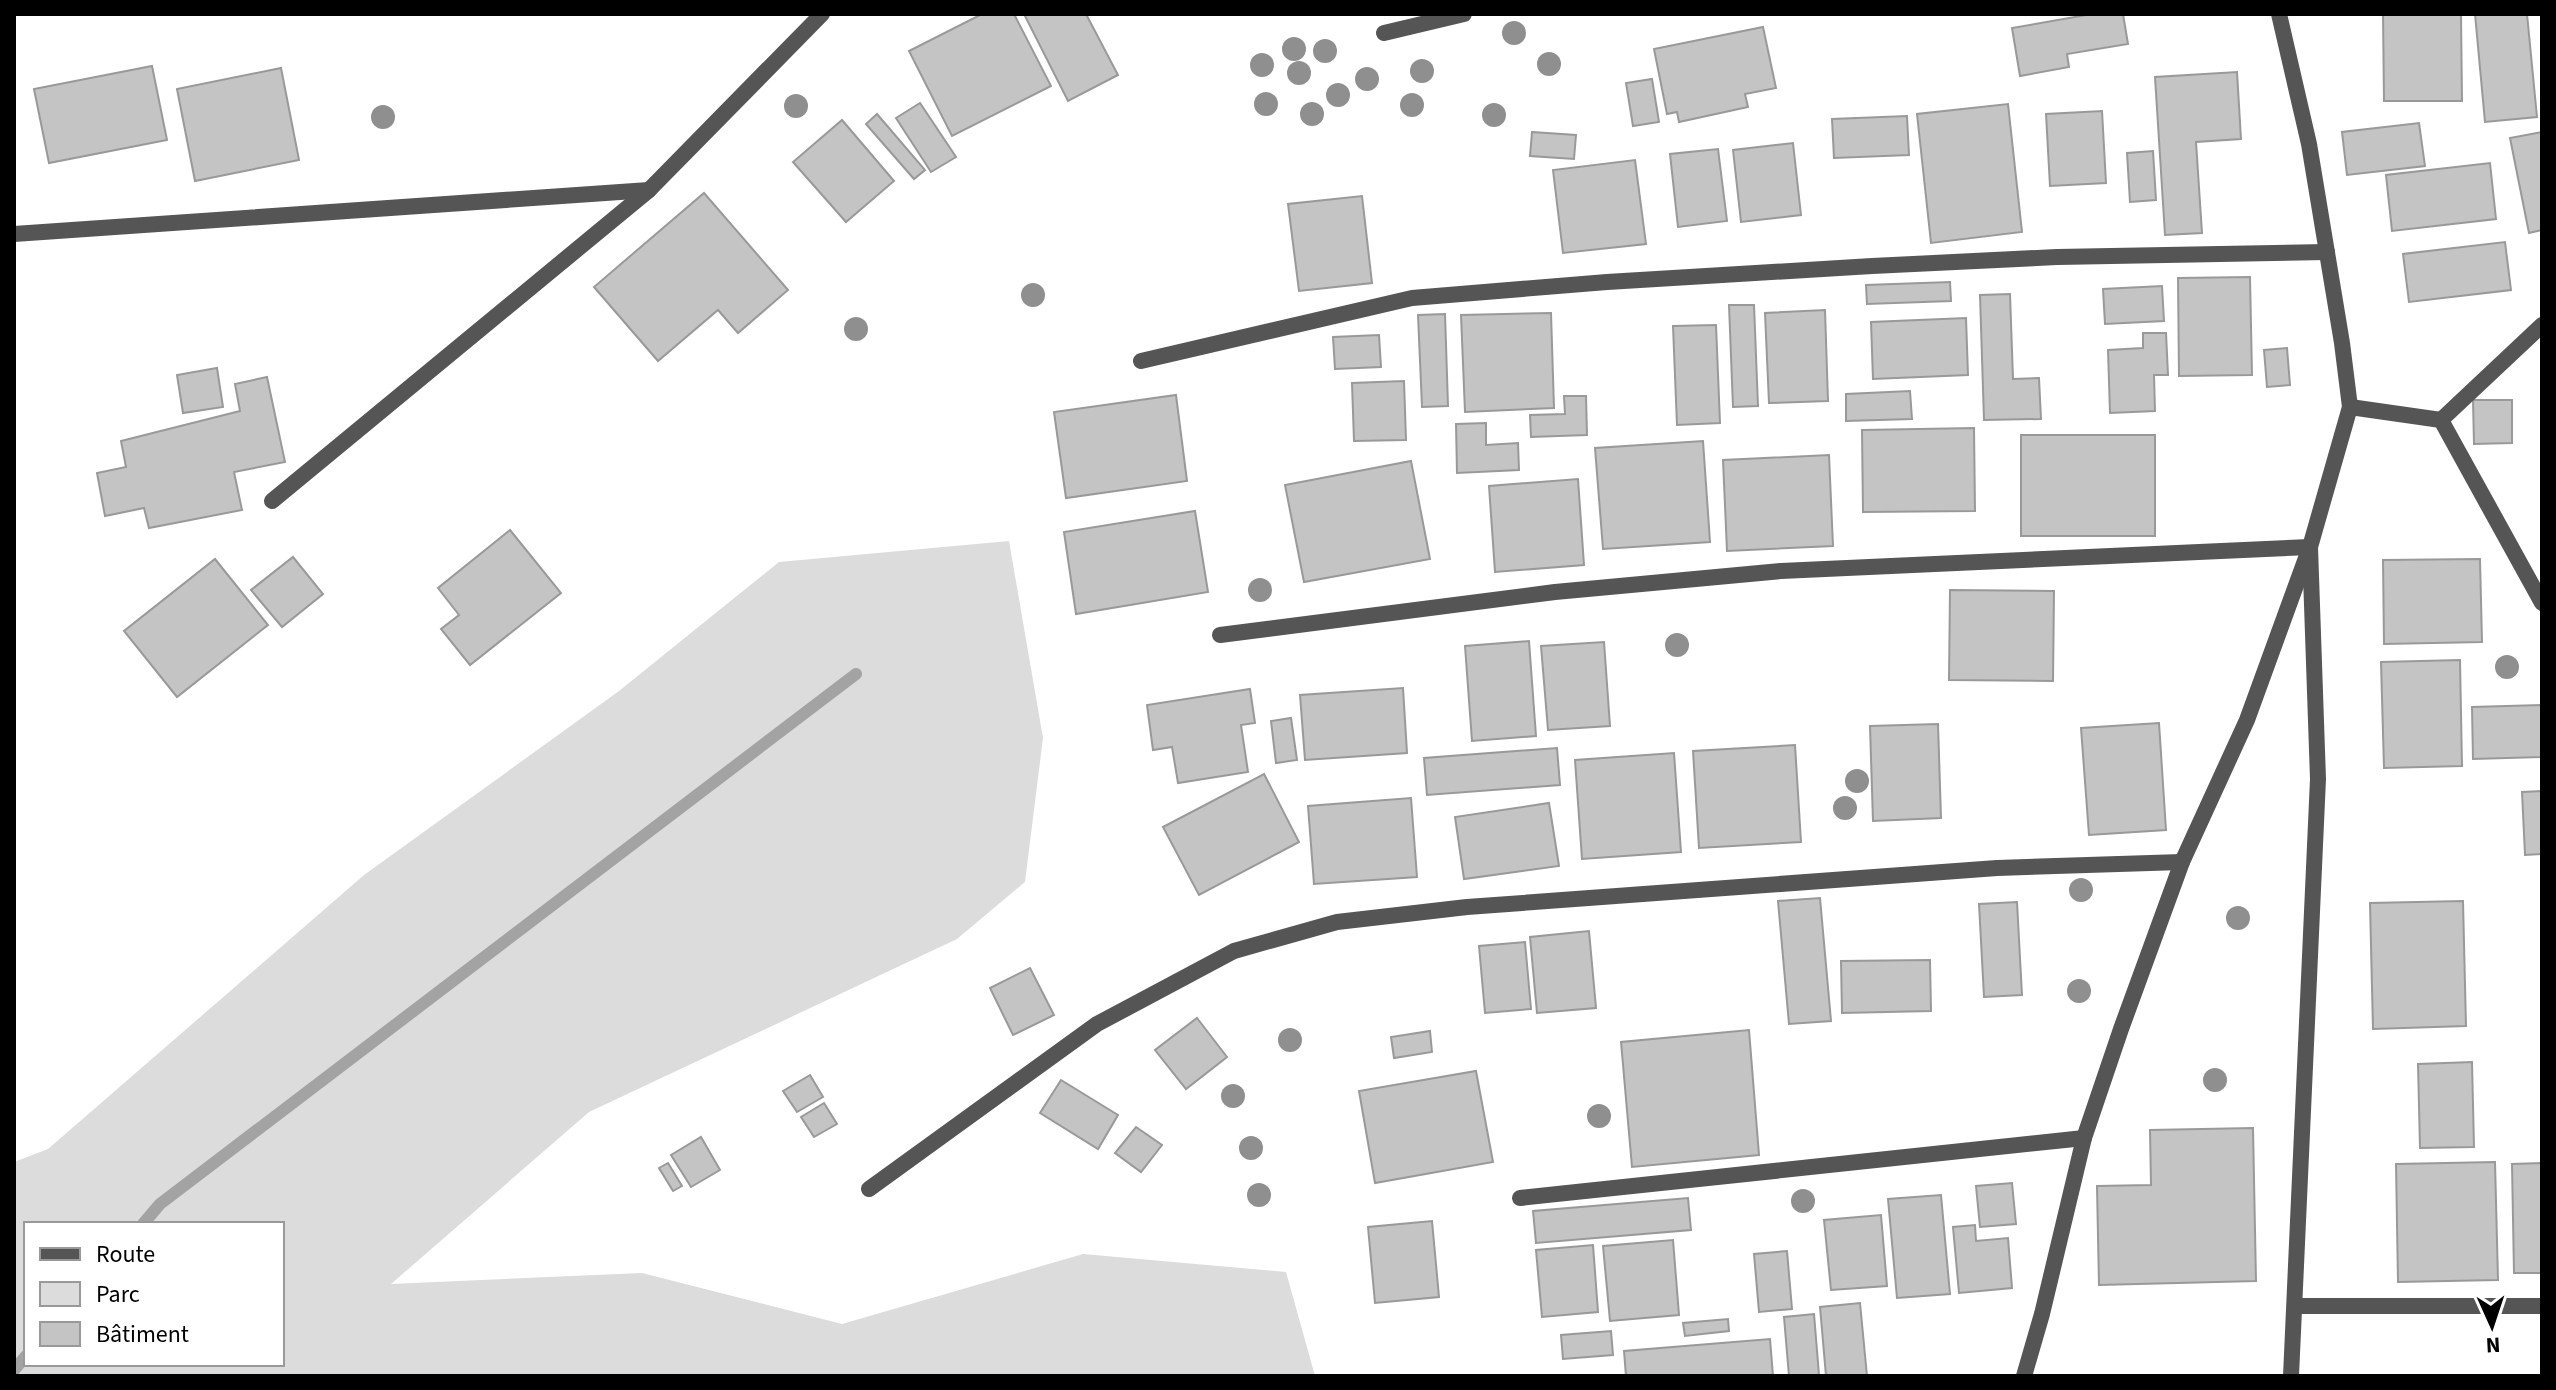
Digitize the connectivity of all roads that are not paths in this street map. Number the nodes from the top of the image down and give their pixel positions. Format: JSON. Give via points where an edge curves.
{"nodes":[{"id":1,"x":822,"y":14,"type":"edge"},
{"id":2,"x":1464,"y":14,"type":"edge"},
{"id":3,"x":2279,"y":14,"type":"edge"},
{"id":4,"x":1384,"y":33,"type":"dead end"},
{"id":5,"x":649,"y":190,"type":"junction"},
{"id":6,"x":14,"y":234,"type":"edge"},
{"id":7,"x":2327,"y":252,"type":"junction"},
{"id":8,"x":2542,"y":325,"type":"edge"},
{"id":9,"x":1141,"y":361,"type":"dead end"},
{"id":10,"x":2350,"y":407,"type":"junction"},
{"id":11,"x":2441,"y":420,"type":"junction"},
{"id":12,"x":272,"y":501,"type":"dead end"},
{"id":13,"x":2310,"y":547,"type":"junction"},
{"id":14,"x":2542,"y":603,"type":"edge"},
{"id":15,"x":1220,"y":635,"type":"dead end"},
{"id":16,"x":2182,"y":862,"type":"junction"},
{"id":17,"x":2084,"y":1138,"type":"junction"},
{"id":18,"x":869,"y":1189,"type":"dead end"},
{"id":19,"x":1520,"y":1198,"type":"dead end"},
{"id":20,"x":2296,"y":1306,"type":"junction"},
{"id":21,"x":2542,"y":1306,"type":"edge"},
{"id":22,"x":2024,"y":1376,"type":"edge"},
{"id":23,"x":2291,"y":1376,"type":"edge"}],
"edges":[{"from":1,"to":5,"type":"street"},
{"from":2,"to":4,"type":"street"},
{"from":3,"to":7,"type":"street"},
{"from":5,"to":6,"type":"street"},
{"from":5,"to":12,"type":"street"},
{"from":7,"to":9,"type":"street","via":[[1887,265],[1412,298]]},
{"from":7,"to":10,"type":"street"},
{"from":8,"to":11,"type":"street"},
{"from":10,"to":11,"type":"street"},
{"from":10,"to":13,"type":"street"},
{"from":11,"to":14,"type":"street"},
{"from":13,"to":15,"type":"street","via":[[1781,571],[1555,592]]},
{"from":13,"to":16,"type":"street","via":[[2247,720]]},
{"from":13,"to":20,"type":"street","via":[[2318,779]]},
{"from":16,"to":17,"type":"street"},
{"from":16,"to":18,"type":"street","via":[[1981,869],[1467,907],[1337,922],[1234,951],[1097,1024]]},
{"from":17,"to":19,"type":"street"},
{"from":17,"to":22,"type":"street"},
{"from":20,"to":21,"type":"street"},
{"from":20,"to":23,"type":"street"}]}
